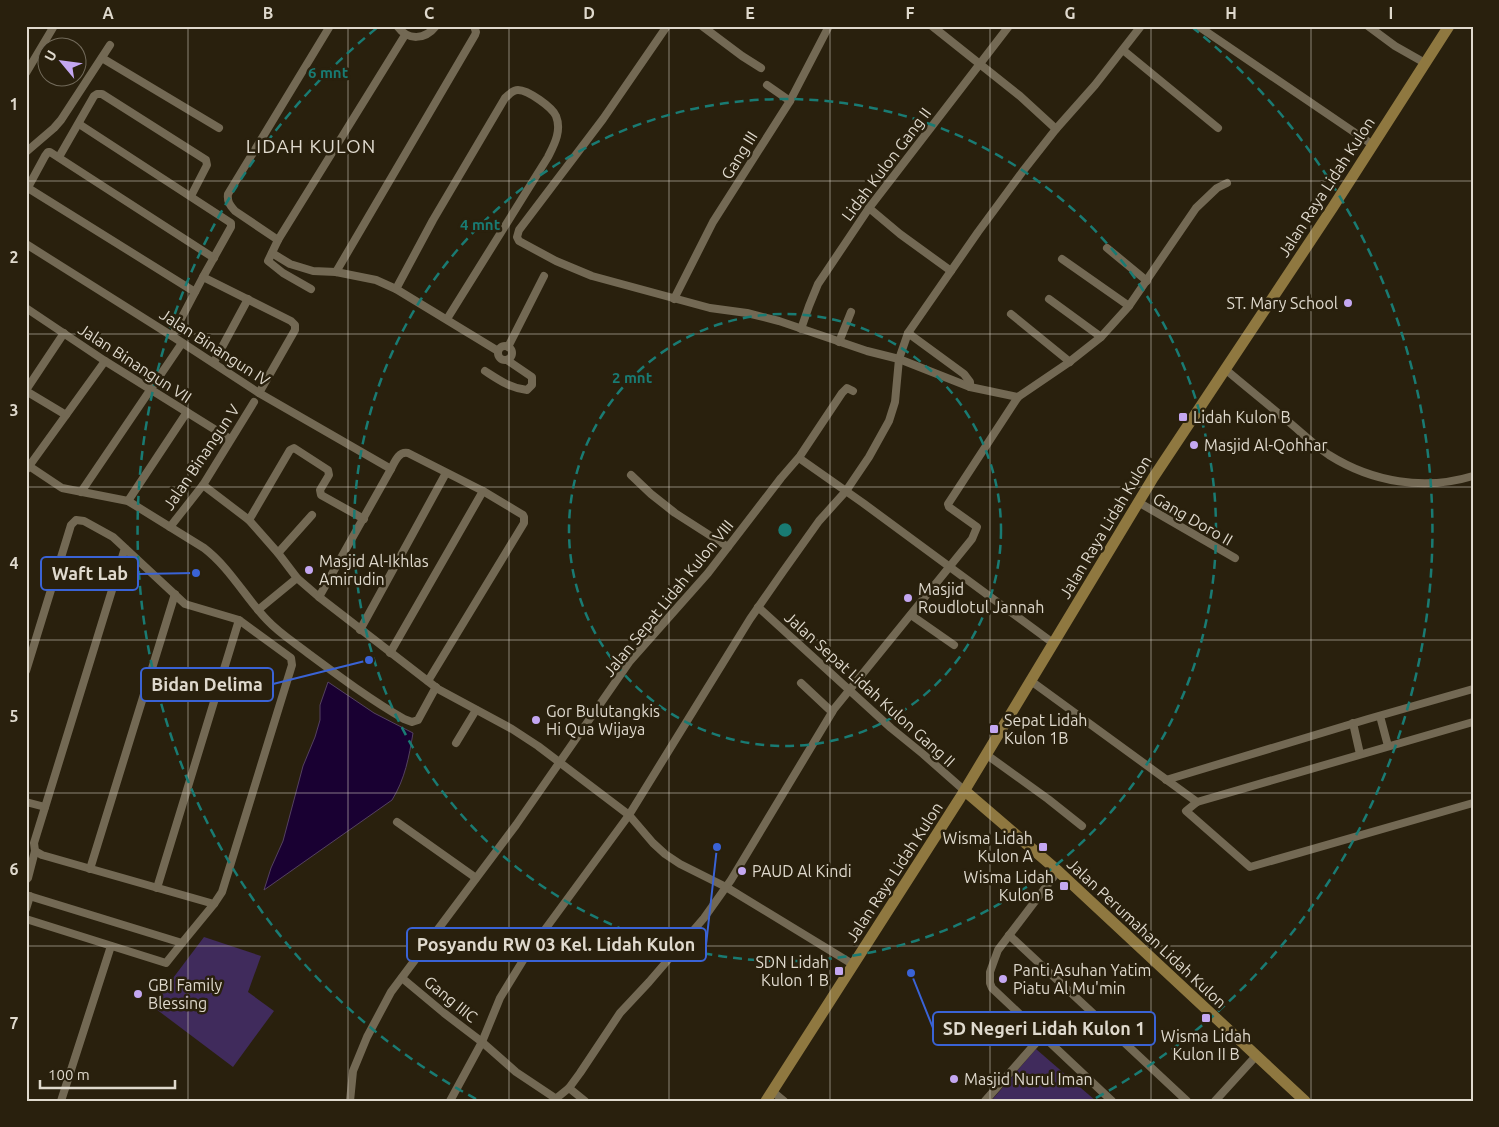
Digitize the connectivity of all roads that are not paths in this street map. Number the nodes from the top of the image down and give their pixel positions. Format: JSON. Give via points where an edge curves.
{"nodes":[{"id":1,"x":54,"y":26,"type":"edge"},
{"id":2,"x":330,"y":26,"type":"edge"},
{"id":3,"x":397,"y":26,"type":"edge"},
{"id":4,"x":436,"y":26,"type":"edge"},
{"id":5,"x":474,"y":26,"type":"edge"},
{"id":6,"x":667,"y":26,"type":"edge"},
{"id":7,"x":702,"y":26,"type":"edge"},
{"id":8,"x":828,"y":26,"type":"edge"},
{"id":9,"x":932,"y":26,"type":"edge"},
{"id":10,"x":1009,"y":26,"type":"edge"},
{"id":11,"x":1141,"y":26,"type":"edge"},
{"id":12,"x":1198,"y":26,"type":"edge"},
{"id":13,"x":1368,"y":26,"type":"edge"},
{"id":14,"x":1449,"y":26,"type":"edge"},
{"id":15,"x":405,"y":35,"type":"junction"},
{"id":16,"x":110,"y":45,"type":"dead end"},
{"id":17,"x":1123,"y":50,"type":"junction"},
{"id":18,"x":102,"y":58,"type":"junction"},
{"id":19,"x":1425,"y":63,"type":"junction"},
{"id":20,"x":979,"y":64,"type":"junction"},
{"id":21,"x":761,"y":68,"type":"dead end"},
{"id":22,"x":26,"y":73,"type":"edge"},
{"id":23,"x":767,"y":85,"type":"dead end"},
{"id":24,"x":790,"y":101,"type":"junction"},
{"id":25,"x":79,"y":124,"type":"junction"},
{"id":26,"x":218,"y":128,"type":"dead end"},
{"id":27,"x":1218,"y":128,"type":"dead end"},
{"id":28,"x":1056,"y":129,"type":"junction"},
{"id":29,"x":1373,"y":145,"type":"junction"},
{"id":30,"x":26,"y":152,"type":"edge"},
{"id":31,"x":56,"y":155,"type":"junction"},
{"id":32,"x":1228,"y":182,"type":"dead end"},
{"id":33,"x":27,"y":190,"type":"edge"},
{"id":34,"x":190,"y":196,"type":"junction"},
{"id":35,"x":869,"y":208,"type":"junction"},
{"id":36,"x":278,"y":240,"type":"junction"},
{"id":37,"x":26,"y":244,"type":"edge"},
{"id":38,"x":1107,"y":248,"type":"dead end"},
{"id":39,"x":272,"y":253,"type":"junction"},
{"id":40,"x":214,"y":258,"type":"junction"},
{"id":41,"x":1062,"y":259,"type":"dead end"},
{"id":42,"x":336,"y":272,"type":"junction"},
{"id":43,"x":951,"y":272,"type":"junction"},
{"id":44,"x":544,"y":276,"type":"dead end"},
{"id":45,"x":203,"y":277,"type":"junction"},
{"id":46,"x":1147,"y":281,"type":"junction"},
{"id":47,"x":311,"y":290,"type":"dead end"},
{"id":48,"x":396,"y":290,"type":"junction"},
{"id":49,"x":195,"y":292,"type":"junction"},
{"id":50,"x":248,"y":299,"type":"junction"},
{"id":51,"x":674,"y":299,"type":"junction"},
{"id":52,"x":1049,"y":299,"type":"dead end"},
{"id":53,"x":1129,"y":306,"type":"junction"},
{"id":54,"x":26,"y":308,"type":"edge"},
{"id":55,"x":851,"y":312,"type":"dead end"},
{"id":56,"x":1011,"y":314,"type":"dead end"},
{"id":57,"x":447,"y":320,"type":"junction"},
{"id":58,"x":801,"y":329,"type":"junction"},
{"id":59,"x":64,"y":333,"type":"junction"},
{"id":60,"x":908,"y":333,"type":"junction"},
{"id":61,"x":172,"y":336,"type":"junction"},
{"id":62,"x":1101,"y":337,"type":"junction"},
{"id":63,"x":839,"y":342,"type":"junction"},
{"id":64,"x":182,"y":343,"type":"junction"},
{"id":65,"x":508,"y":347,"type":"junction"},
{"id":66,"x":498,"y":351,"type":"junction"},
{"id":67,"x":899,"y":359,"type":"junction"},
{"id":68,"x":507,"y":360,"type":"junction"},
{"id":69,"x":105,"y":361,"type":"junction"},
{"id":70,"x":214,"y":362,"type":"junction"},
{"id":71,"x":1070,"y":362,"type":"junction"},
{"id":72,"x":1225,"y":369,"type":"junction"},
{"id":73,"x":485,"y":371,"type":"dead end"},
{"id":74,"x":970,"y":387,"type":"junction"},
{"id":75,"x":150,"y":389,"type":"junction"},
{"id":76,"x":26,"y":390,"type":"edge"},
{"id":77,"x":853,"y":391,"type":"dead end"},
{"id":78,"x":259,"y":393,"type":"junction"},
{"id":79,"x":1018,"y":397,"type":"junction"},
{"id":80,"x":254,"y":402,"type":"dead end"},
{"id":81,"x":187,"y":412,"type":"junction"},
{"id":82,"x":66,"y":415,"type":"junction"},
{"id":83,"x":230,"y":439,"type":"junction"},
{"id":84,"x":799,"y":458,"type":"junction"},
{"id":85,"x":28,"y":468,"type":"edge"},
{"id":86,"x":391,"y":468,"type":"junction"},
{"id":87,"x":446,"y":472,"type":"junction"},
{"id":88,"x":631,"y":474,"type":"dead end"},
{"id":89,"x":1473,"y":476,"type":"edge"},
{"id":90,"x":203,"y":484,"type":"junction"},
{"id":91,"x":483,"y":491,"type":"junction"},
{"id":92,"x":846,"y":491,"type":"junction"},
{"id":93,"x":82,"y":492,"type":"junction"},
{"id":94,"x":128,"y":501,"type":"junction"},
{"id":95,"x":1138,"y":502,"type":"junction"},
{"id":96,"x":312,"y":515,"type":"dead end"},
{"id":97,"x":364,"y":519,"type":"junction"},
{"id":98,"x":249,"y":520,"type":"junction"},
{"id":99,"x":170,"y":527,"type":"junction"},
{"id":100,"x":728,"y":547,"type":"junction"},
{"id":101,"x":125,"y":548,"type":"junction"},
{"id":102,"x":278,"y":553,"type":"junction"},
{"id":103,"x":1235,"y":558,"type":"dead end"},
{"id":104,"x":950,"y":567,"type":"junction"},
{"id":105,"x":297,"y":578,"type":"junction"},
{"id":106,"x":174,"y":594,"type":"junction"},
{"id":107,"x":319,"y":598,"type":"junction"},
{"id":108,"x":758,"y":607,"type":"junction"},
{"id":109,"x":258,"y":610,"type":"junction"},
{"id":110,"x":911,"y":616,"type":"junction"},
{"id":111,"x":239,"y":620,"type":"junction"},
{"id":112,"x":360,"y":630,"type":"junction"},
{"id":113,"x":1053,"y":644,"type":"junction"},
{"id":114,"x":954,"y":646,"type":"dead end"},
{"id":115,"x":390,"y":653,"type":"junction"},
{"id":116,"x":26,"y":670,"type":"edge"},
{"id":117,"x":428,"y":681,"type":"junction"},
{"id":118,"x":1031,"y":681,"type":"junction"},
{"id":119,"x":801,"y":683,"type":"dead end"},
{"id":120,"x":436,"y":687,"type":"junction"},
{"id":121,"x":1473,"y":689,"type":"edge"},
{"id":122,"x":849,"y":690,"type":"junction"},
{"id":123,"x":476,"y":710,"type":"junction"},
{"id":124,"x":832,"y":712,"type":"junction"},
{"id":125,"x":1380,"y":716,"type":"junction"},
{"id":126,"x":1473,"y":722,"type":"edge"},
{"id":127,"x":1353,"y":723,"type":"junction"},
{"id":128,"x":456,"y":743,"type":"dead end"},
{"id":129,"x":1388,"y":746,"type":"junction"},
{"id":130,"x":1360,"y":754,"type":"junction"},
{"id":131,"x":986,"y":755,"type":"junction"},
{"id":132,"x":560,"y":763,"type":"junction"},
{"id":133,"x":1166,"y":780,"type":"junction"},
{"id":134,"x":965,"y":791,"type":"junction"},
{"id":135,"x":26,"y":802,"type":"edge"},
{"id":136,"x":1197,"y":802,"type":"junction"},
{"id":137,"x":1473,"y":803,"type":"edge"},
{"id":138,"x":45,"y":807,"type":"junction"},
{"id":139,"x":629,"y":815,"type":"junction"},
{"id":140,"x":397,"y":822,"type":"dead end"},
{"id":141,"x":1082,"y":826,"type":"dead end"},
{"id":142,"x":35,"y":851,"type":"junction"},
{"id":143,"x":90,"y":869,"type":"junction"},
{"id":144,"x":1058,"y":871,"type":"junction"},
{"id":145,"x":476,"y":878,"type":"junction"},
{"id":146,"x":26,"y":880,"type":"edge"},
{"id":147,"x":726,"y":887,"type":"junction"},
{"id":148,"x":157,"y":888,"type":"junction"},
{"id":149,"x":28,"y":895,"type":"edge"},
{"id":150,"x":214,"y":904,"type":"junction"},
{"id":151,"x":26,"y":909,"type":"edge"},
{"id":152,"x":26,"y":919,"type":"edge"},
{"id":153,"x":1009,"y":935,"type":"junction"},
{"id":154,"x":182,"y":943,"type":"junction"},
{"id":155,"x":111,"y":946,"type":"junction"},
{"id":156,"x":854,"y":965,"type":"junction"},
{"id":157,"x":402,"y":978,"type":"junction"},
{"id":158,"x":1042,"y":1036,"type":"junction"},
{"id":159,"x":482,"y":1042,"type":"junction"},
{"id":160,"x":1256,"y":1056,"type":"junction"},
{"id":161,"x":569,"y":1088,"type":"junction"},
{"id":162,"x":769,"y":1096,"type":"edge"},
{"id":163,"x":554,"y":1100,"type":"edge"},
{"id":164,"x":61,"y":1101,"type":"edge"},
{"id":165,"x":350,"y":1101,"type":"edge"},
{"id":166,"x":450,"y":1101,"type":"edge"},
{"id":167,"x":585,"y":1101,"type":"edge"},
{"id":168,"x":784,"y":1101,"type":"edge"},
{"id":169,"x":985,"y":1101,"type":"edge"},
{"id":170,"x":1112,"y":1101,"type":"edge"},
{"id":171,"x":1187,"y":1101,"type":"edge"},
{"id":172,"x":1215,"y":1101,"type":"edge"},
{"id":173,"x":1305,"y":1101,"type":"edge"}],
"edges":[{"from":1,"to":22,"type":"street"},
{"from":2,"to":36,"type":"street","via":[[228,194],[235,211]]},
{"from":3,"to":15,"type":"street"},
{"from":4,"to":15,"type":"street","via":[[427,35],[416,38]]},
{"from":5,"to":42,"type":"street","via":[[475,35]]},
{"from":6,"to":51,"type":"street","via":[[518,237],[527,246],[592,276]]},
{"from":7,"to":21,"type":"street"},
{"from":8,"to":24,"type":"street","name":"Gang III"},
{"from":9,"to":20,"type":"street"},
{"from":10,"to":20,"type":"street","name":"Lidah Kulon Gang II"},
{"from":11,"to":17,"type":"street"},
{"from":12,"to":29,"type":"street"},
{"from":13,"to":19,"type":"street"},
{"from":14,"to":19,"type":"main road","name":"Jalan Raya Lidah Kulon"},
{"from":15,"to":36,"type":"street"},
{"from":16,"to":18,"type":"street"},
{"from":17,"to":27,"type":"street"},
{"from":17,"to":28,"type":"street"},
{"from":18,"to":26,"type":"street"},
{"from":18,"to":30,"type":"street","via":[[61,120]]},
{"from":19,"to":29,"type":"main road","name":"Jalan Raya Lidah Kulon"},
{"from":20,"to":28,"type":"street"},
{"from":20,"to":35,"type":"street","name":"Lidah Kulon Gang II"},
{"from":23,"to":24,"type":"street"},
{"from":24,"to":51,"type":"street","name":"Gang III","via":[[713,222]]},
{"from":25,"to":31,"type":"street"},
{"from":25,"to":34,"type":"street"},
{"from":25,"to":34,"type":"street","via":[[94,96],[99,94],[193,151],[207,162]]},
{"from":28,"to":43,"type":"street","via":[[983,224]]},
{"from":29,"to":72,"type":"main road","name":"Jalan Raya Lidah Kulon"},
{"from":31,"to":33,"type":"street","via":[[46,154]]},
{"from":31,"to":40,"type":"street"},
{"from":32,"to":46,"type":"street","via":[[1196,208]]},
{"from":33,"to":49,"type":"street"},
{"from":34,"to":40,"type":"street","via":[[231,223]]},
{"from":35,"to":43,"type":"street"},
{"from":35,"to":58,"type":"street","name":"Lidah Kulon Gang II","via":[[818,284]]},
{"from":36,"to":39,"type":"street"},
{"from":37,"to":61,"type":"street","name":"Jalan Binangun IV"},
{"from":38,"to":46,"type":"street"},
{"from":39,"to":42,"type":"street","via":[[290,264],[313,271]]},
{"from":39,"to":47,"type":"street","via":[[268,261]]},
{"from":40,"to":45,"type":"street"},
{"from":41,"to":53,"type":"street"},
{"from":42,"to":48,"type":"street","via":[[367,277]]},
{"from":43,"to":60,"type":"street"},
{"from":44,"to":65,"type":"street"},
{"from":45,"to":49,"type":"street"},
{"from":45,"to":50,"type":"street","name":"Jalan Binangun V"},
{"from":46,"to":53,"type":"street"},
{"from":48,"to":57,"type":"street"},
{"from":48,"to":57,"type":"street","via":[[505,98],[512,91],[519,90],[533,96],[555,115],[557,139]]},
{"from":49,"to":61,"type":"street"},
{"from":50,"to":70,"type":"street"},
{"from":50,"to":78,"type":"street","name":"Jalan Binangun V","via":[[291,321],[296,327]]},
{"from":51,"to":58,"type":"street","via":[[747,313]]},
{"from":52,"to":62,"type":"street"},
{"from":53,"to":62,"type":"street"},
{"from":54,"to":59,"type":"street","name":"Jalan Binangun VII"},
{"from":55,"to":63,"type":"street"},
{"from":56,"to":71,"type":"street"},
{"from":57,"to":66,"type":"street"},
{"from":58,"to":63,"type":"street"},
{"from":59,"to":69,"type":"street","name":"Jalan Binangun VII"},
{"from":59,"to":76,"type":"street"},
{"from":60,"to":67,"type":"street"},
{"from":60,"to":74,"type":"street","via":[[964,374]]},
{"from":61,"to":64,"type":"street","name":"Jalan Binangun IV"},
{"from":62,"to":71,"type":"street"},
{"from":63,"to":67,"type":"street"},
{"from":64,"to":70,"type":"street","name":"Jalan Binangun IV"},
{"from":64,"to":75,"type":"street"},
{"from":65,"to":66,"type":"street","via":[[502,346]]},
{"from":65,"to":68,"type":"street","via":[[512,355]]},
{"from":66,"to":68,"type":"street","via":[[499,357]]},
{"from":67,"to":74,"type":"street"},
{"from":67,"to":92,"type":"street","via":[[895,402],[889,421]]},
{"from":68,"to":73,"type":"street","via":[[532,377],[532,385],[526,390],[509,386]]},
{"from":69,"to":75,"type":"street","name":"Jalan Binangun VII"},
{"from":69,"to":82,"type":"street"},
{"from":70,"to":78,"type":"street","name":"Jalan Binangun IV"},
{"from":71,"to":79,"type":"street"},
{"from":72,"to":89,"type":"street","via":[[1328,454],[1351,467],[1411,483],[1441,483]]},
{"from":72,"to":95,"type":"main road","name":"Jalan Raya Lidah Kulon"},
{"from":74,"to":79,"type":"street"},
{"from":75,"to":81,"type":"street","name":"Jalan Binangun VII"},
{"from":75,"to":93,"type":"street"},
{"from":76,"to":82,"type":"street"},
{"from":77,"to":84,"type":"street","name":"Jalan Sepat Lidah Kulon VIII","via":[[847,388],[842,393]]},
{"from":78,"to":86,"type":"street","name":"Jalan Binangun IV"},
{"from":79,"to":104,"type":"street","via":[[948,504],[977,530]]},
{"from":80,"to":83,"type":"street","name":"Jalan Binangun V"},
{"from":81,"to":83,"type":"street","name":"Jalan Binangun VII"},
{"from":81,"to":94,"type":"street"},
{"from":82,"to":85,"type":"street"},
{"from":83,"to":90,"type":"street","name":"Jalan Binangun V"},
{"from":84,"to":92,"type":"street"},
{"from":84,"to":100,"type":"street","name":"Jalan Sepat Lidah Kulon VIII"},
{"from":85,"to":93,"type":"street","via":[[55,485]]},
{"from":86,"to":87,"type":"street","via":[[399,455],[406,452]]},
{"from":86,"to":97,"type":"street"},
{"from":87,"to":91,"type":"street"},
{"from":87,"to":112,"type":"street"},
{"from":88,"to":100,"type":"street","via":[[675,513]]},
{"from":90,"to":98,"type":"street"},
{"from":90,"to":99,"type":"street","name":"Jalan Binangun V"},
{"from":91,"to":115,"type":"street"},
{"from":91,"to":117,"type":"street","via":[[516,510],[525,520]]},
{"from":92,"to":104,"type":"street"},
{"from":92,"to":108,"type":"street","via":[[819,521]]},
{"from":93,"to":94,"type":"street"},
{"from":94,"to":99,"type":"street"},
{"from":95,"to":103,"type":"street","name":"Gang Doro II"},
{"from":95,"to":113,"type":"main road","name":"Jalan Raya Lidah Kulon"},
{"from":96,"to":102,"type":"street"},
{"from":97,"to":98,"type":"street","via":[[321,495],[328,470],[294,448]]},
{"from":97,"to":107,"type":"street"},
{"from":98,"to":102,"type":"street"},
{"from":99,"to":109,"type":"street","via":[[216,557]]},
{"from":100,"to":132,"type":"street","name":"Jalan Sepat Lidah Kulon VIII","via":[[630,661]]},
{"from":101,"to":106,"type":"street"},
{"from":101,"to":116,"type":"street","via":[[113,537],[84,521],[76,520],[71,525]]},
{"from":101,"to":138,"type":"street"},
{"from":102,"to":105,"type":"street"},
{"from":104,"to":110,"type":"street"},
{"from":104,"to":113,"type":"street"},
{"from":105,"to":107,"type":"street"},
{"from":105,"to":109,"type":"street"},
{"from":106,"to":111,"type":"street","via":[[185,604]]},
{"from":106,"to":143,"type":"street"},
{"from":107,"to":112,"type":"street"},
{"from":108,"to":122,"type":"street","name":"Jalan Sepat Lidah Kulon Gang II"},
{"from":108,"to":139,"type":"street"},
{"from":109,"to":120,"type":"street","via":[[280,632],[340,677],[404,719],[418,720]]},
{"from":110,"to":114,"type":"street"},
{"from":110,"to":122,"type":"street"},
{"from":111,"to":148,"type":"street"},
{"from":111,"to":150,"type":"street","via":[[291,658],[292,665],[222,892]]},
{"from":112,"to":115,"type":"street"},
{"from":113,"to":118,"type":"main road","name":"Jalan Raya Lidah Kulon"},
{"from":115,"to":117,"type":"street"},
{"from":117,"to":120,"type":"street"},
{"from":118,"to":131,"type":"main road","name":"Jalan Raya Lidah Kulon"},
{"from":118,"to":133,"type":"street"},
{"from":119,"to":124,"type":"street"},
{"from":120,"to":123,"type":"street"},
{"from":121,"to":125,"type":"street"},
{"from":122,"to":124,"type":"street"},
{"from":122,"to":134,"type":"street","name":"Jalan Sepat Lidah Kulon Gang II"},
{"from":123,"to":128,"type":"street"},
{"from":123,"to":132,"type":"street","via":[[512,729]]},
{"from":124,"to":147,"type":"street"},
{"from":125,"to":127,"type":"street"},
{"from":125,"to":129,"type":"street"},
{"from":126,"to":129,"type":"street"},
{"from":127,"to":130,"type":"street"},
{"from":127,"to":133,"type":"street"},
{"from":129,"to":130,"type":"street"},
{"from":130,"to":136,"type":"street"},
{"from":131,"to":134,"type":"main road","name":"Jalan Raya Lidah Kulon"},
{"from":131,"to":141,"type":"street"},
{"from":132,"to":139,"type":"street"},
{"from":132,"to":145,"type":"street","name":"Jalan Sepat Lidah Kulon VIII"},
{"from":133,"to":136,"type":"street"},
{"from":134,"to":144,"type":"main road","name":"Jalan Perumahan Lidah Kulon"},
{"from":134,"to":156,"type":"main road","name":"Jalan Raya Lidah Kulon"},
{"from":135,"to":138,"type":"street"},
{"from":136,"to":137,"type":"street","via":[[1186,811],[1250,867]]},
{"from":138,"to":142,"type":"street","via":[[34,843]]},
{"from":139,"to":147,"type":"street","via":[[665,854]]},
{"from":139,"to":159,"type":"street","via":[[527,954],[500,998]]},
{"from":140,"to":145,"type":"street"},
{"from":142,"to":143,"type":"street"},
{"from":142,"to":146,"type":"street"},
{"from":143,"to":148,"type":"street"},
{"from":144,"to":153,"type":"street"},
{"from":144,"to":160,"type":"main road","name":"Jalan Perumahan Lidah Kulon"},
{"from":145,"to":157,"type":"street","name":"Jalan Sepat Lidah Kulon VIII"},
{"from":147,"to":156,"type":"street"},
{"from":147,"to":161,"type":"street","via":[[704,918],[620,1013]]},
{"from":148,"to":150,"type":"street"},
{"from":149,"to":151,"type":"street"},
{"from":149,"to":154,"type":"street"},
{"from":150,"to":154,"type":"street"},
{"from":152,"to":155,"type":"street"},
{"from":153,"to":158,"type":"street","via":[[994,957],[990,983]]},
{"from":153,"to":171,"type":"street"},
{"from":154,"to":155,"type":"street","via":[[166,963]]},
{"from":155,"to":164,"type":"street"},
{"from":156,"to":162,"type":"main road","name":"Jalan Raya Lidah Kulon"},
{"from":157,"to":159,"type":"street","name":"Gang IIIC"},
{"from":157,"to":165,"type":"street","name":"Jalan Sepat Lidah Kulon VIII","via":[[382,1008],[352,1070]]},
{"from":158,"to":169,"type":"street"},
{"from":158,"to":170,"type":"street"},
{"from":159,"to":163,"type":"street","name":"Gang IIIC"},
{"from":159,"to":166,"type":"street"},
{"from":160,"to":172,"type":"street"},
{"from":160,"to":173,"type":"main road","name":"Jalan Perumahan Lidah Kulon"},
{"from":161,"to":163,"type":"street"},
{"from":161,"to":167,"type":"street"},
{"from":162,"to":168,"type":"street"}]}
